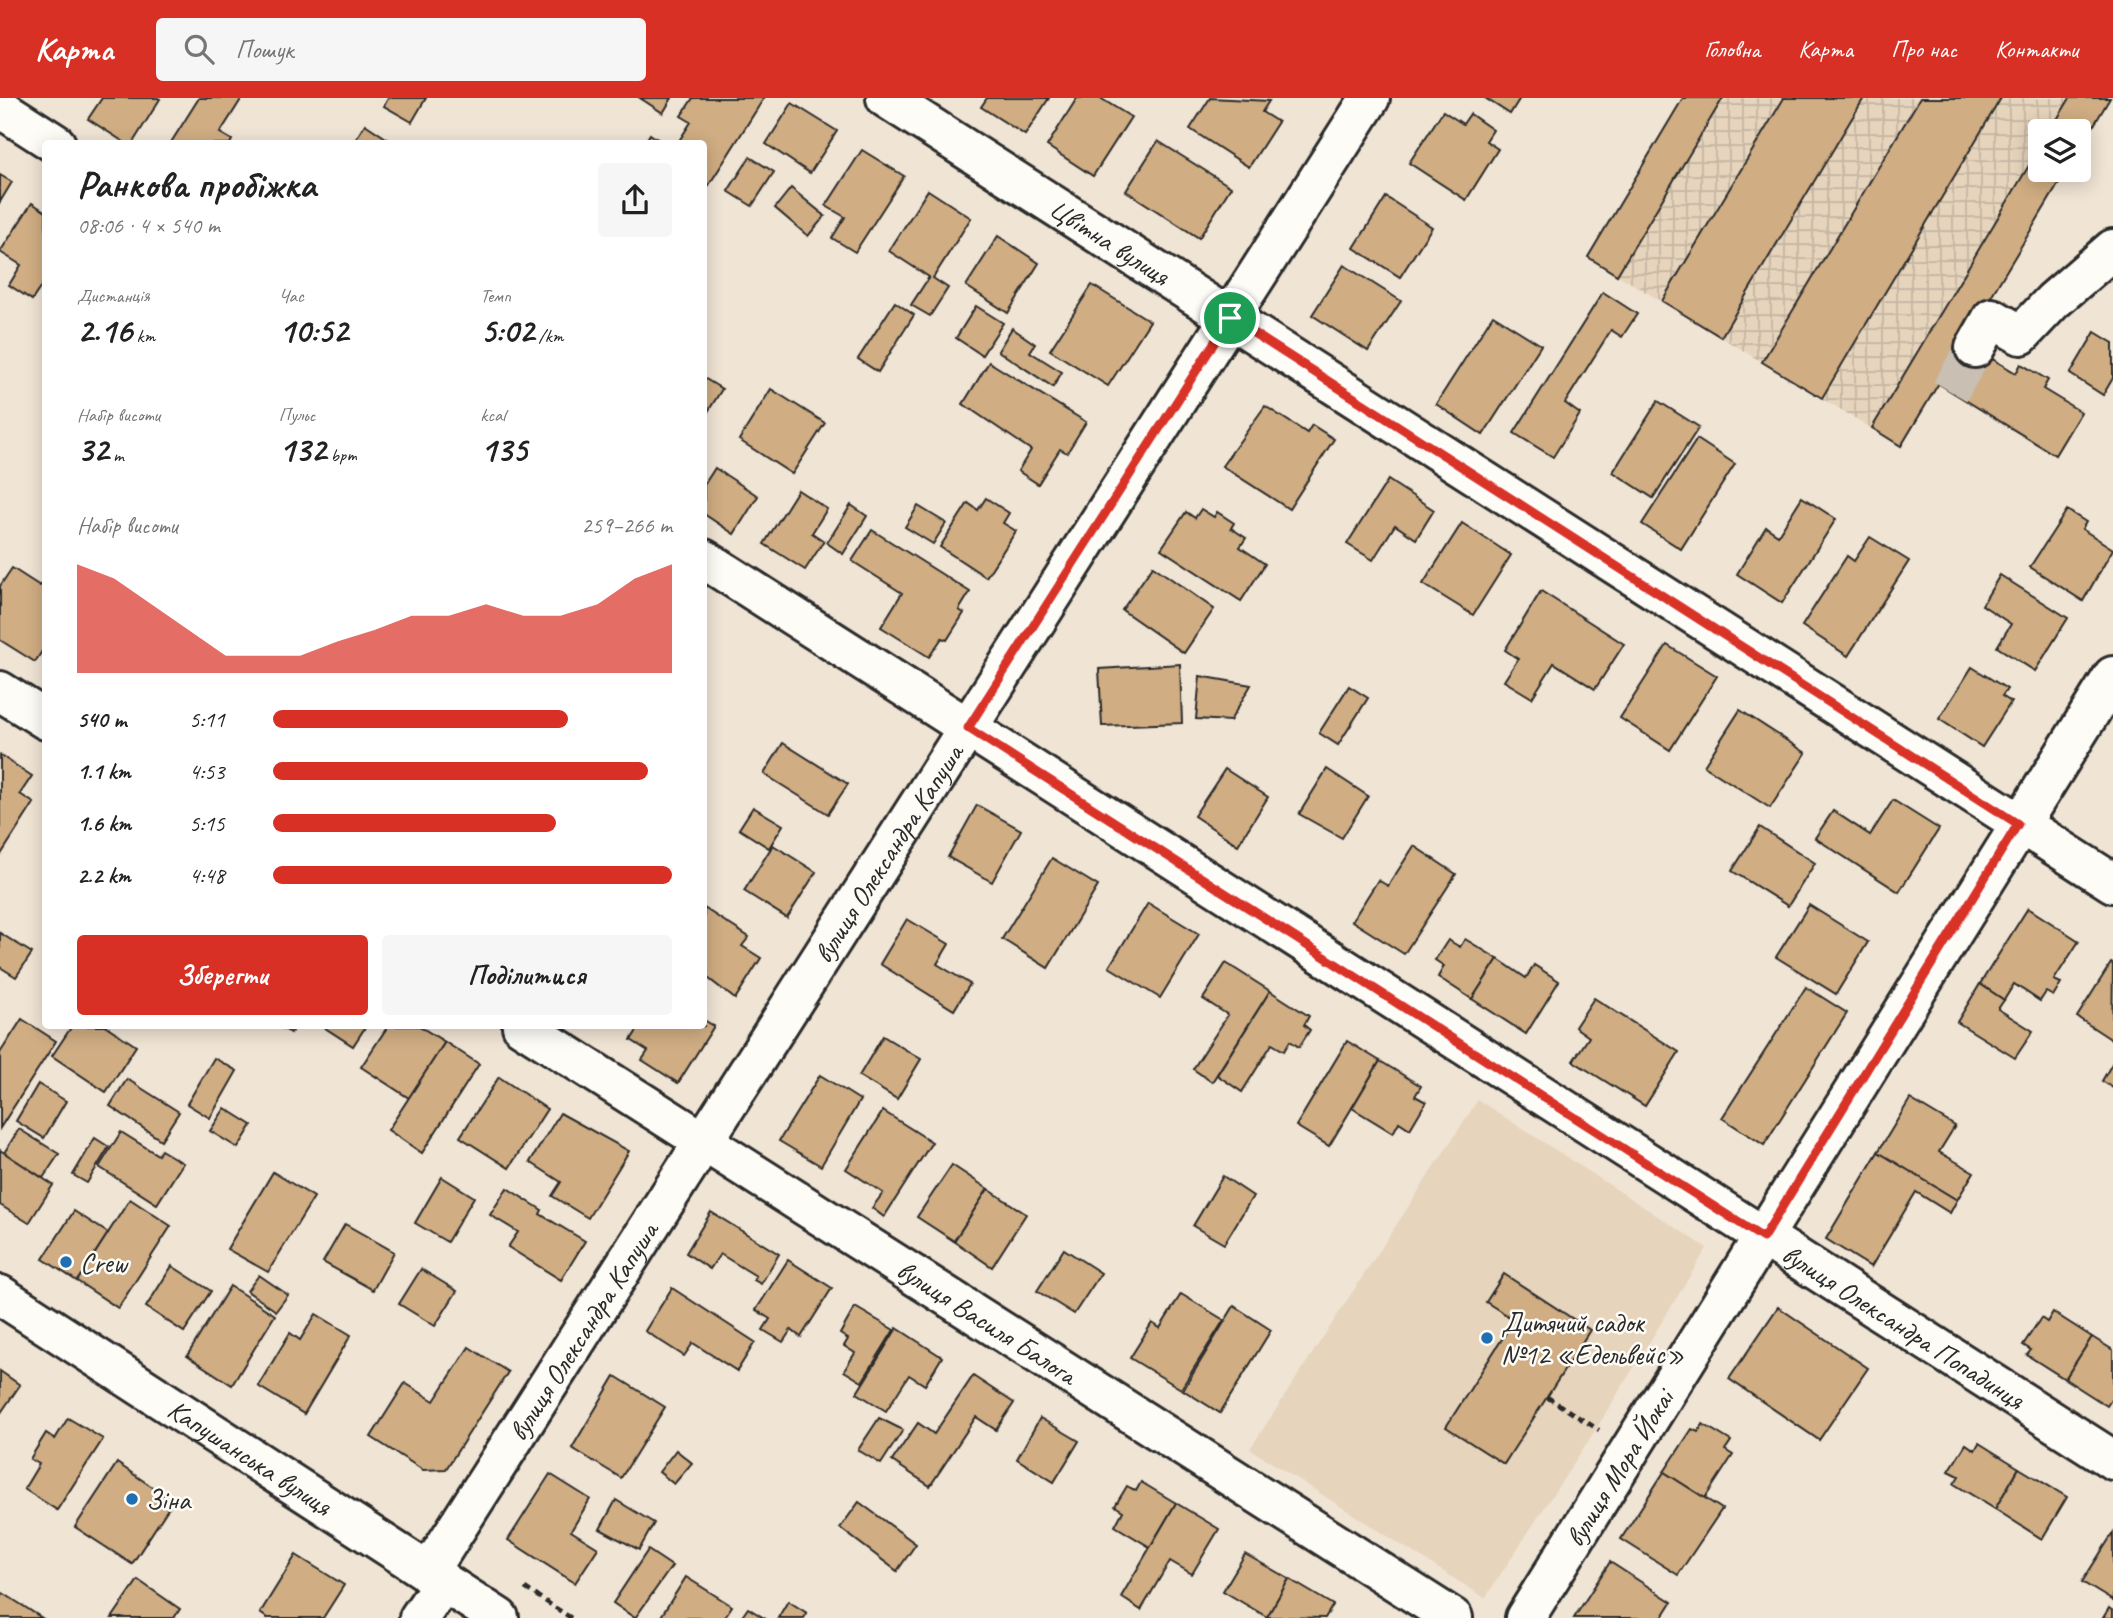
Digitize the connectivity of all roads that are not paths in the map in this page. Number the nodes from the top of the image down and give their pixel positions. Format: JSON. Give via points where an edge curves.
{"nodes":[{"id":1,"x":886,"y":98,"type":"edge"},
{"id":2,"x":1370,"y":98,"type":"edge"},
{"id":3,"x":0,"y":108,"type":"edge"},
{"id":4,"x":50,"y":140,"type":"edge"},
{"id":5,"x":2113,"y":249,"type":"edge"},
{"id":6,"x":1230,"y":318,"type":"junction"},
{"id":7,"x":1975,"y":348,"type":"tunnel mouth"},
{"id":8,"x":707,"y":561,"type":"edge"},
{"id":9,"x":2113,"y":676,"type":"edge"},
{"id":10,"x":0,"y":691,"type":"edge"},
{"id":11,"x":42,"y":717,"type":"edge"},
{"id":12,"x":968,"y":728,"type":"junction"},
{"id":13,"x":2018,"y":824,"type":"junction"},
{"id":14,"x":2113,"y":883,"type":"edge"},
{"id":15,"x":527,"y":1029,"type":"edge"},
{"id":16,"x":704,"y":1142,"type":"junction"},
{"id":17,"x":1763,"y":1238,"type":"junction"},
{"id":18,"x":0,"y":1295,"type":"edge"},
{"id":19,"x":2113,"y":1460,"type":"edge"},
{"id":20,"x":435,"y":1578,"type":"junction"},
{"id":21,"x":419,"y":1618,"type":"edge"},
{"id":22,"x":499,"y":1618,"type":"edge"},
{"id":23,"x":1453,"y":1618,"type":"edge"},
{"id":24,"x":1525,"y":1618,"type":"edge"}],
"edges":[{"from":1,"to":6,"type":"street","name":"Цвітна вулиця"},
{"from":2,"to":6,"type":"street","name":"вулиця Олександра Капуша"},
{"from":3,"to":4,"type":"street"},
{"from":5,"to":7,"type":"street","via":[[2021,335],[1992,318]]},
{"from":6,"to":12,"type":"street","name":"вулиця Олександра Капуша"},
{"from":6,"to":13,"type":"street","name":"Цвітна вулиця"},
{"from":8,"to":12,"type":"street","name":"вулиця Олександра Попадинця"},
{"from":9,"to":13,"type":"street","name":"вулиця Мора Йокаі"},
{"from":10,"to":11,"type":"street"},
{"from":12,"to":16,"type":"street","name":"вулиця Олександра Капуша"},
{"from":12,"to":17,"type":"street","name":"вулиця Олександра Попадинця"},
{"from":13,"to":14,"type":"street","name":"Цвітна вулиця"},
{"from":13,"to":17,"type":"street","name":"вулиця Мора Йокаі"},
{"from":15,"to":16,"type":"street","name":"вулиця Василя Балога"},
{"from":16,"to":20,"type":"street","name":"вулиця Олександра Капуша"},
{"from":16,"to":23,"type":"street","name":"вулиця Василя Балога"},
{"from":17,"to":19,"type":"street","name":"вулиця Олександра Попадинця"},
{"from":17,"to":24,"type":"street","name":"вулиця Мора Йокаі"},
{"from":18,"to":20,"type":"street","name":"Капушанська вулиця"},
{"from":20,"to":21,"type":"street","name":"вулиця Олександра Капуша"},
{"from":20,"to":22,"type":"street","name":"Капушанська вулиця"}]}
